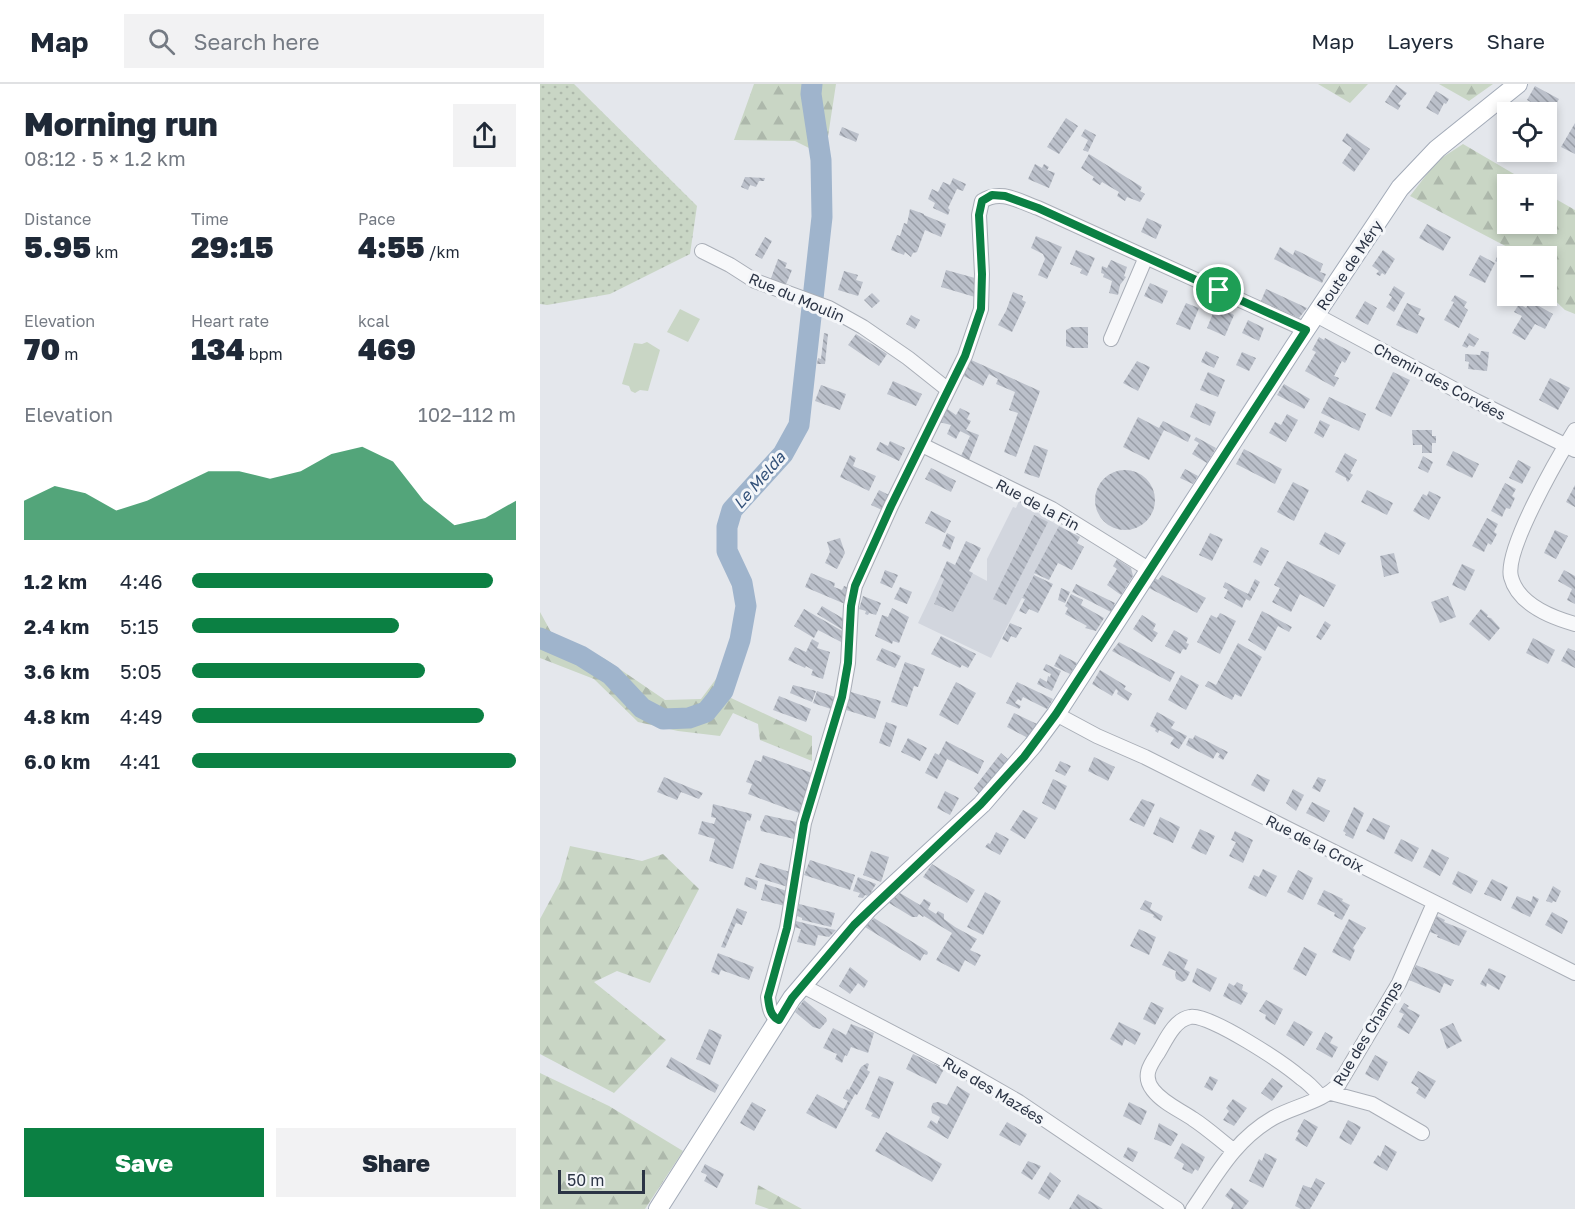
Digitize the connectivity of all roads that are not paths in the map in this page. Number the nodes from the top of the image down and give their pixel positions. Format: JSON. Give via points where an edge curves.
{"nodes":[{"id":1,"x":1518,"y":84,"type":"edge"},
{"id":2,"x":702,"y":251,"type":"dead end"},
{"id":3,"x":1146,"y":257,"type":"junction"},
{"id":4,"x":1311,"y":322,"type":"junction"},
{"id":5,"x":1111,"y":339,"type":"dead end"},
{"id":6,"x":947,"y":389,"type":"junction"},
{"id":7,"x":1575,"y":430,"type":"edge"},
{"id":8,"x":922,"y":445,"type":"junction"},
{"id":9,"x":1570,"y":447,"type":"edge"},
{"id":10,"x":1150,"y":570,"type":"junction"},
{"id":11,"x":1575,"y":624,"type":"edge"},
{"id":12,"x":1056,"y":714,"type":"junction"},
{"id":13,"x":1434,"y":903,"type":"junction"},
{"id":14,"x":1575,"y":972,"type":"edge"},
{"id":15,"x":803,"y":986,"type":"junction"},
{"id":16,"x":779,"y":1020,"type":"junction"},
{"id":17,"x":1326,"y":1095,"type":"junction"},
{"id":18,"x":1422,"y":1133,"type":"dead end"},
{"id":19,"x":1233,"y":1150,"type":"junction"},
{"id":20,"x":658,"y":1209,"type":"edge"},
{"id":21,"x":1177,"y":1209,"type":"edge"},
{"id":22,"x":1193,"y":1209,"type":"edge"}],
"edges":[{"from":1,"to":4,"type":"main road","name":"Route de Méry","via":[[1437,149],[1400,188]]},
{"from":2,"to":6,"type":"street","name":"Rue du Moulin","via":[[754,281],[829,308],[863,327]]},
{"from":3,"to":4,"type":"street","name":"Chemin des Corvées"},
{"from":3,"to":5,"type":"street"},
{"from":3,"to":6,"type":"street","name":"Chemin des Corvées","via":[[1005,196],[992,195],[982,201],[981,309],[965,356]]},
{"from":4,"to":9,"type":"street","name":"Chemin des Corvées"},
{"from":4,"to":10,"type":"main road","name":"Route de Méry"},
{"from":6,"to":8,"type":"street"},
{"from":7,"to":9,"type":"street"},
{"from":8,"to":10,"type":"street","name":"Rue de la Fin","via":[[1052,509]]},
{"from":8,"to":16,"type":"street","via":[[855,586],[842,697],[804,823],[787,928],[768,997],[774,1018]]},
{"from":9,"to":11,"type":"street","via":[[1521,532],[1510,562],[1510,576],[1528,603]]},
{"from":10,"to":12,"type":"main road","name":"Route de Méry"},
{"from":12,"to":13,"type":"street","name":"Rue de la Croix"},
{"from":12,"to":15,"type":"main road","name":"Route de Méry","via":[[981,804],[868,909]]},
{"from":13,"to":14,"type":"street","name":"Rue de la Croix"},
{"from":13,"to":17,"type":"street","name":"Rue des Champs","via":[[1399,984],[1345,1074]]},
{"from":15,"to":16,"type":"main road","name":"Route de Méry"},
{"from":15,"to":21,"type":"street","name":"Rue des Mazées","via":[[1019,1102]]},
{"from":16,"to":20,"type":"main road","name":"Route de Méry"},
{"from":17,"to":18,"type":"street","via":[[1372,1104]]},
{"from":17,"to":19,"type":"street","name":"Rue des Champs","via":[[1272,1118]]},
{"from":17,"to":19,"type":"street","via":[[1273,1057],[1204,1018],[1182,1020],[1149,1066],[1149,1084],[1161,1099]]},
{"from":19,"to":22,"type":"street","name":"Rue des Champs"}]}
